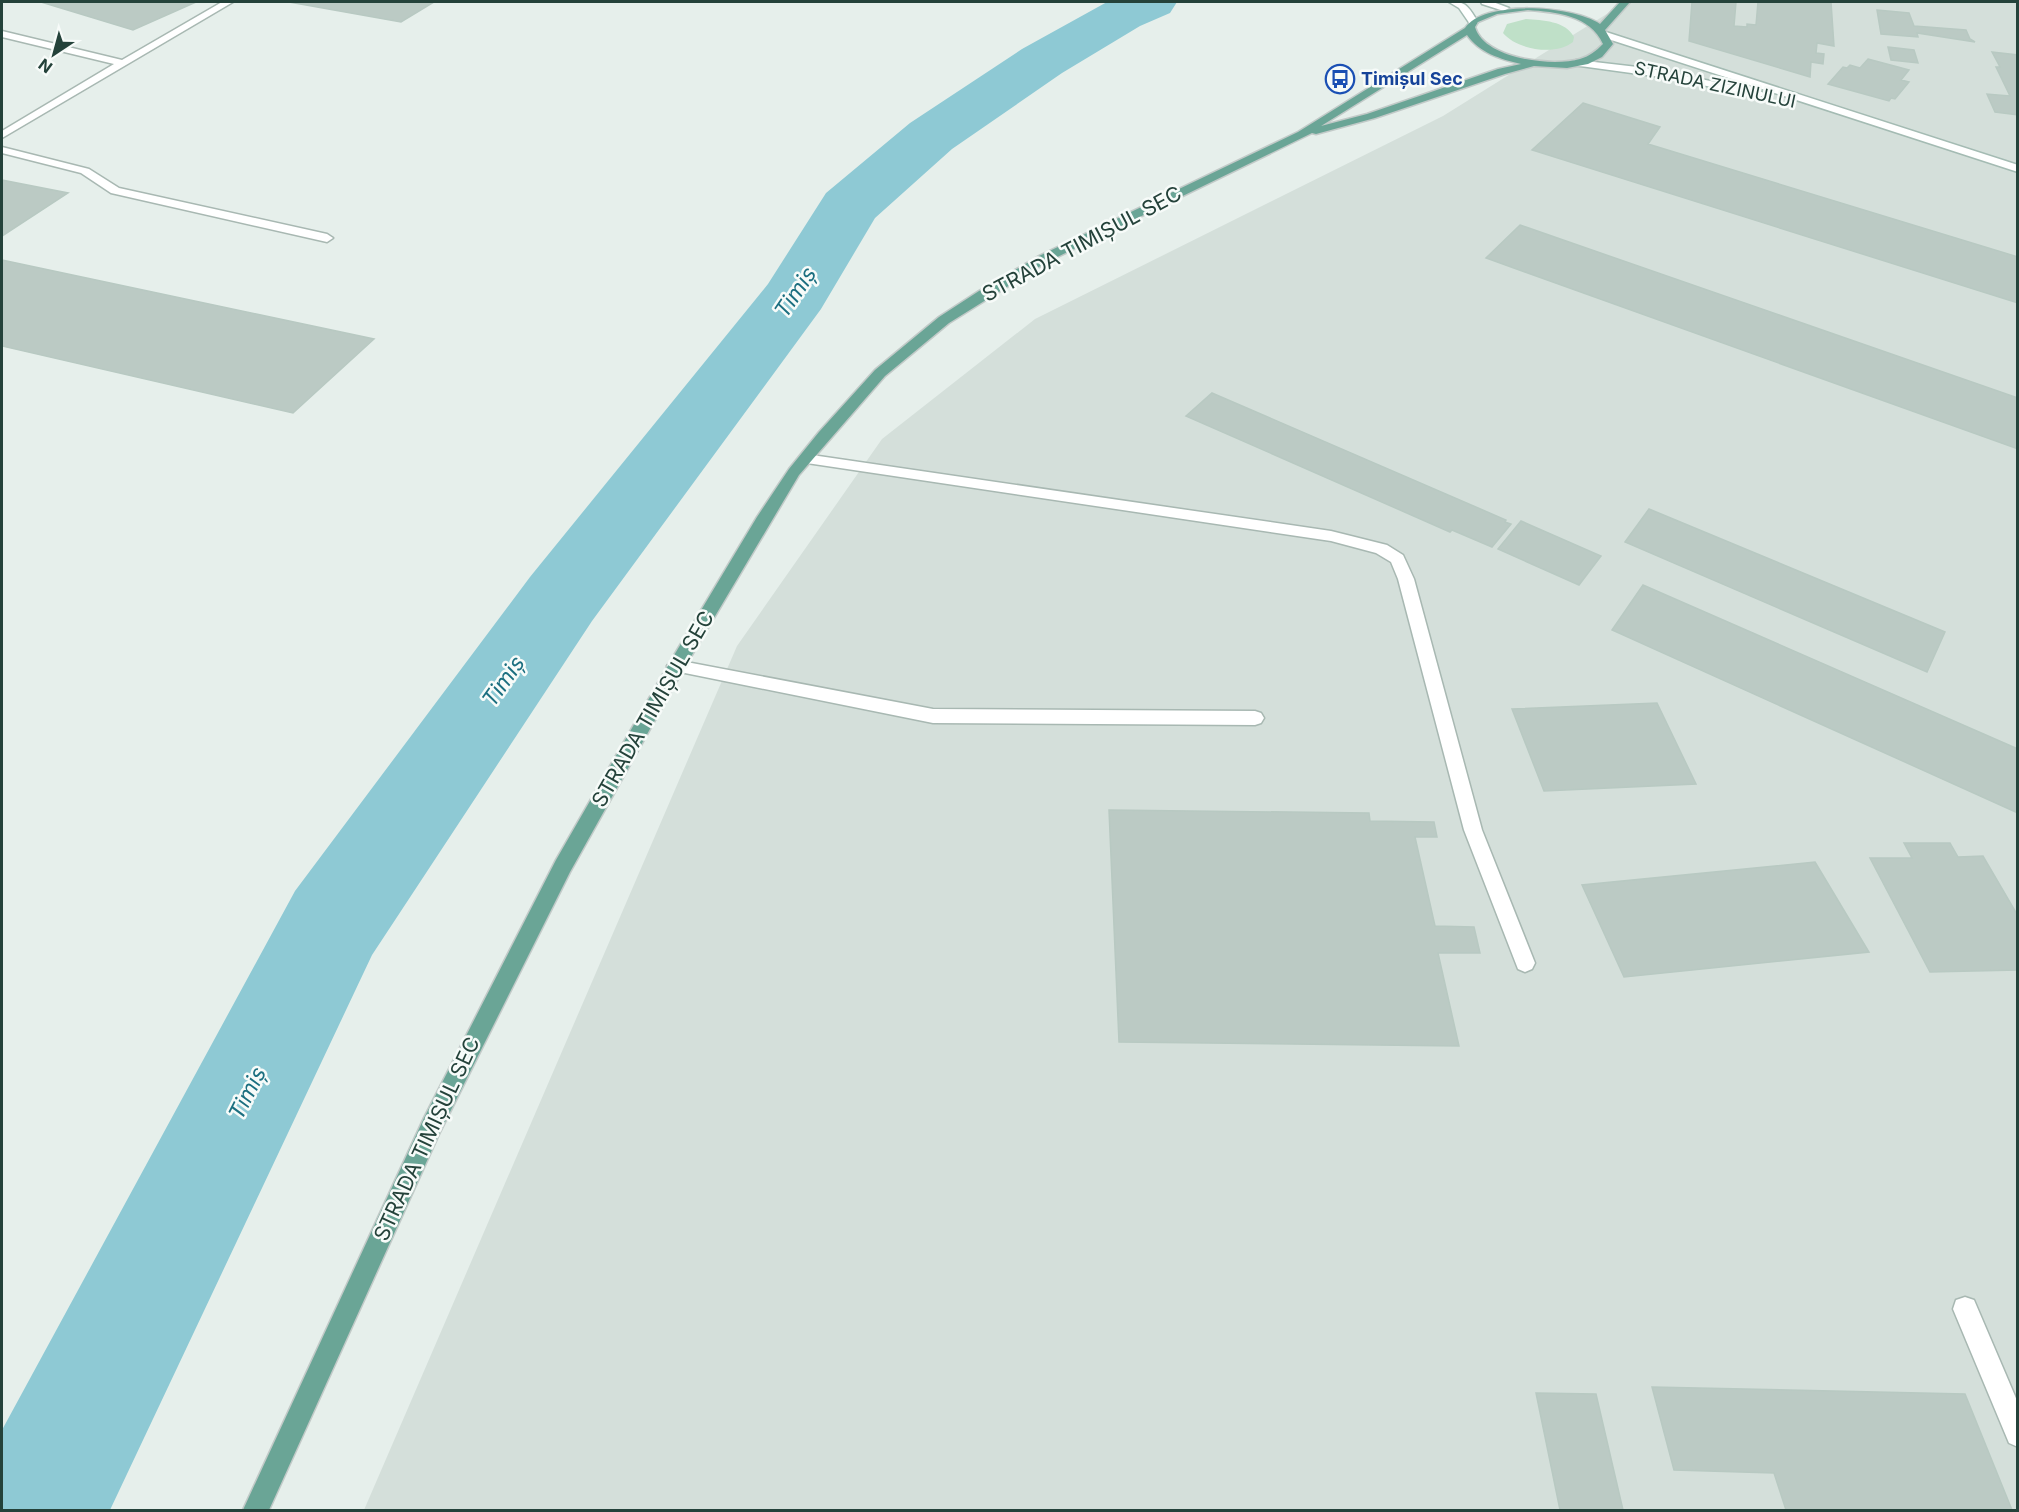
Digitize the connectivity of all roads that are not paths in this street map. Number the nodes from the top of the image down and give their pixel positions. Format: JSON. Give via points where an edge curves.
{"nodes":[{"id":1,"x":228,"y":2,"type":"edge"},
{"id":2,"x":1454,"y":2,"type":"edge"},
{"id":3,"x":1485,"y":2,"type":"edge"},
{"id":4,"x":1625,"y":2,"type":"edge"},
{"id":5,"x":1514,"y":6,"type":"edge"},
{"id":6,"x":1471,"y":25,"type":"junction"},
{"id":7,"x":1603,"y":32,"type":"junction"},
{"id":8,"x":2,"y":34,"type":"edge"},
{"id":9,"x":121,"y":63,"type":"junction"},
{"id":10,"x":1577,"y":63,"type":"junction"},
{"id":11,"x":1538,"y":64,"type":"junction"},
{"id":12,"x":1852,"y":116,"type":"junction"},
{"id":13,"x":1302,"y":134,"type":"junction"},
{"id":14,"x":2,"y":135,"type":"edge"},
{"id":15,"x":2,"y":150,"type":"edge"},
{"id":16,"x":2018,"y":169,"type":"edge"},
{"id":17,"x":327,"y":238,"type":"dead end"},
{"id":18,"x":805,"y":459,"type":"junction"},
{"id":19,"x":676,"y":666,"type":"junction"},
{"id":20,"x":1255,"y":718,"type":"dead end"},
{"id":21,"x":1525,"y":963,"type":"dead end"},
{"id":22,"x":1965,"y":1309,"type":"dead end"},
{"id":23,"x":2018,"y":1434,"type":"edge"},
{"id":24,"x":256,"y":1510,"type":"edge"}],
"edges":[{"from":1,"to":9,"type":"main road"},
{"from":2,"to":6,"type":"main road","via":[[1463,6]]},
{"from":3,"to":5,"type":"main road"},
{"from":4,"to":7,"type":"main road"},
{"from":5,"to":6,"type":"main road","name":"STRADA TIMIȘUL SEC","via":[[1490,11]]},
{"from":5,"to":7,"type":"main road","via":[[1557,10],[1582,18]]},
{"from":6,"to":11,"type":"main road","via":[[1474,37],[1498,54]]},
{"from":6,"to":13,"type":"main road","name":"STRADA TIMIȘUL SEC"},
{"from":7,"to":10,"type":"main road","via":[[1608,44],[1604,52]]},
{"from":7,"to":12,"type":"main road","name":"STRADA ZIZINULUI"},
{"from":8,"to":9,"type":"main road"},
{"from":9,"to":14,"type":"main road"},
{"from":10,"to":11,"type":"main road"},
{"from":10,"to":12,"type":"main road","name":"STRADA ZIZINULUI","via":[[1666,73]]},
{"from":11,"to":13,"type":"main road","name":"STRADA TIMIȘUL SEC","via":[[1502,71],[1371,116]]},
{"from":12,"to":16,"type":"main road","name":"STRADA ZIZINULUI"},
{"from":13,"to":18,"type":"main road","name":"STRADA TIMIȘUL SEC","via":[[1043,259],[944,320],[854,399]]},
{"from":15,"to":17,"type":"main road","via":[[85,171],[115,191]]},
{"from":18,"to":19,"type":"main road","name":"STRADA TIMIȘUL SEC","via":[[765,517]]},
{"from":18,"to":21,"type":"main road","via":[[1331,536],[1381,549],[1397,559],[1406,579],[1473,830]]},
{"from":19,"to":20,"type":"main road","via":[[933,716]]},
{"from":19,"to":24,"type":"main road","name":"STRADA TIMIȘUL SEC","via":[[564,866],[442,1104]]},
{"from":22,"to":23,"type":"main road"}]}
